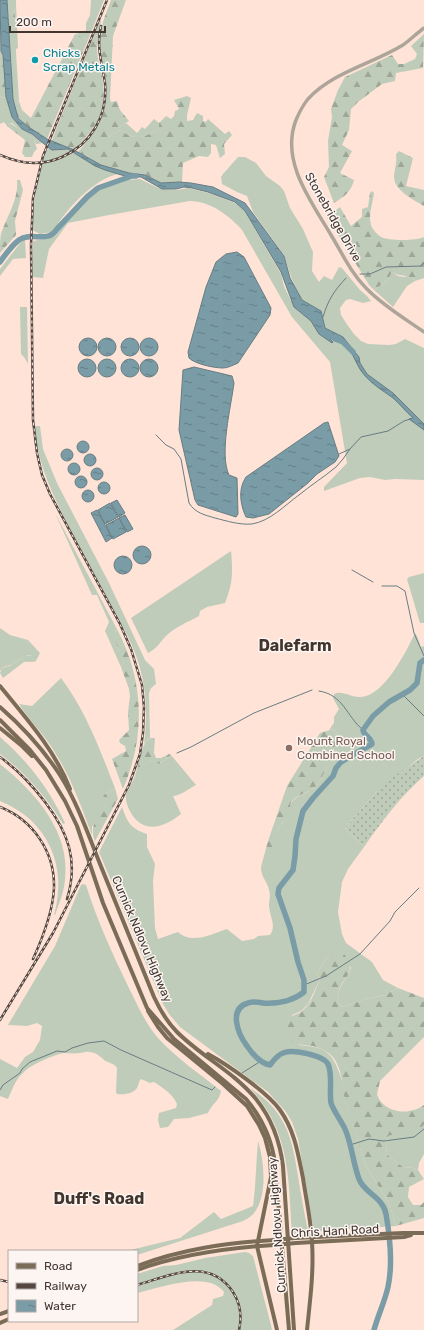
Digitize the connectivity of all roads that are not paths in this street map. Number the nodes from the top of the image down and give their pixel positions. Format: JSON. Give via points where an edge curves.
{"nodes":[{"id":1,"x":424,"y":28,"type":"edge"},
{"id":2,"x":424,"y":332,"type":"edge"},
{"id":3,"x":0,"y":686,"type":"edge"},
{"id":4,"x":0,"y":707,"type":"edge"},
{"id":5,"x":0,"y":720,"type":"edge"},
{"id":6,"x":0,"y":728,"type":"edge"},
{"id":7,"x":47,"y":773,"type":"junction"},
{"id":8,"x":82,"y":819,"type":"junction"},
{"id":9,"x":147,"y":1008,"type":"junction"},
{"id":10,"x":195,"y":1047,"type":"junction"},
{"id":11,"x":424,"y":1233,"type":"edge"},
{"id":12,"x":312,"y":1240,"type":"junction"},
{"id":13,"x":257,"y":1243,"type":"junction"},
{"id":14,"x":138,"y":1266,"type":"edge"},
{"id":15,"x":138,"y":1270,"type":"edge"},
{"id":16,"x":277,"y":1330,"type":"edge"},
{"id":17,"x":289,"y":1330,"type":"edge"},
{"id":18,"x":294,"y":1330,"type":"edge"},
{"id":19,"x":307,"y":1330,"type":"edge"}],
"edges":[{"from":1,"to":2,"type":"street","name":"Stonebridge Drive","via":[[403,44],[320,88],[300,111],[291,143],[292,158],[298,177],[355,275],[382,302]]},
{"from":3,"to":8,"type":"main road","via":[[46,744],[59,765]]},
{"from":4,"to":8,"type":"main road","name":"Curnick Ndlovu Highway","via":[[22,727],[45,754],[67,787]]},
{"from":5,"to":7,"type":"main road","name":"Curnick Ndlovu Highway","via":[[22,741]]},
{"from":6,"to":7,"type":"main road","via":[[22,746]]},
{"from":7,"to":9,"type":"main road","name":"Curnick Ndlovu Highway","via":[[77,826],[103,903]]},
{"from":8,"to":10,"type":"main road","name":"Curnick Ndlovu Highway","via":[[160,1009],[177,1032]]},
{"from":9,"to":13,"type":"main road","via":[[164,1034],[241,1100],[260,1125],[271,1169]]},
{"from":9,"to":17,"type":"main road","name":"Curnick Ndlovu Highway","via":[[174,1039],[246,1099],[269,1136],[275,1164]]},
{"from":10,"to":12,"type":"main road","via":[[258,1089],[279,1108],[287,1121],[298,1152]]},
{"from":10,"to":18,"type":"main road","name":"Curnick Ndlovu Highway","via":[[256,1098],[276,1135],[283,1166]]},
{"from":11,"to":12,"type":"main road","name":"Chris Hani Road"},
{"from":12,"to":13,"type":"main road","name":"Chris Hani Road","bridge":true},
{"from":12,"to":19,"type":"main road"},
{"from":13,"to":14,"type":"main road","via":[[187,1250]]},
{"from":13,"to":15,"type":"main road","via":[[189,1255]]},
{"from":13,"to":16,"type":"main road"}]}
